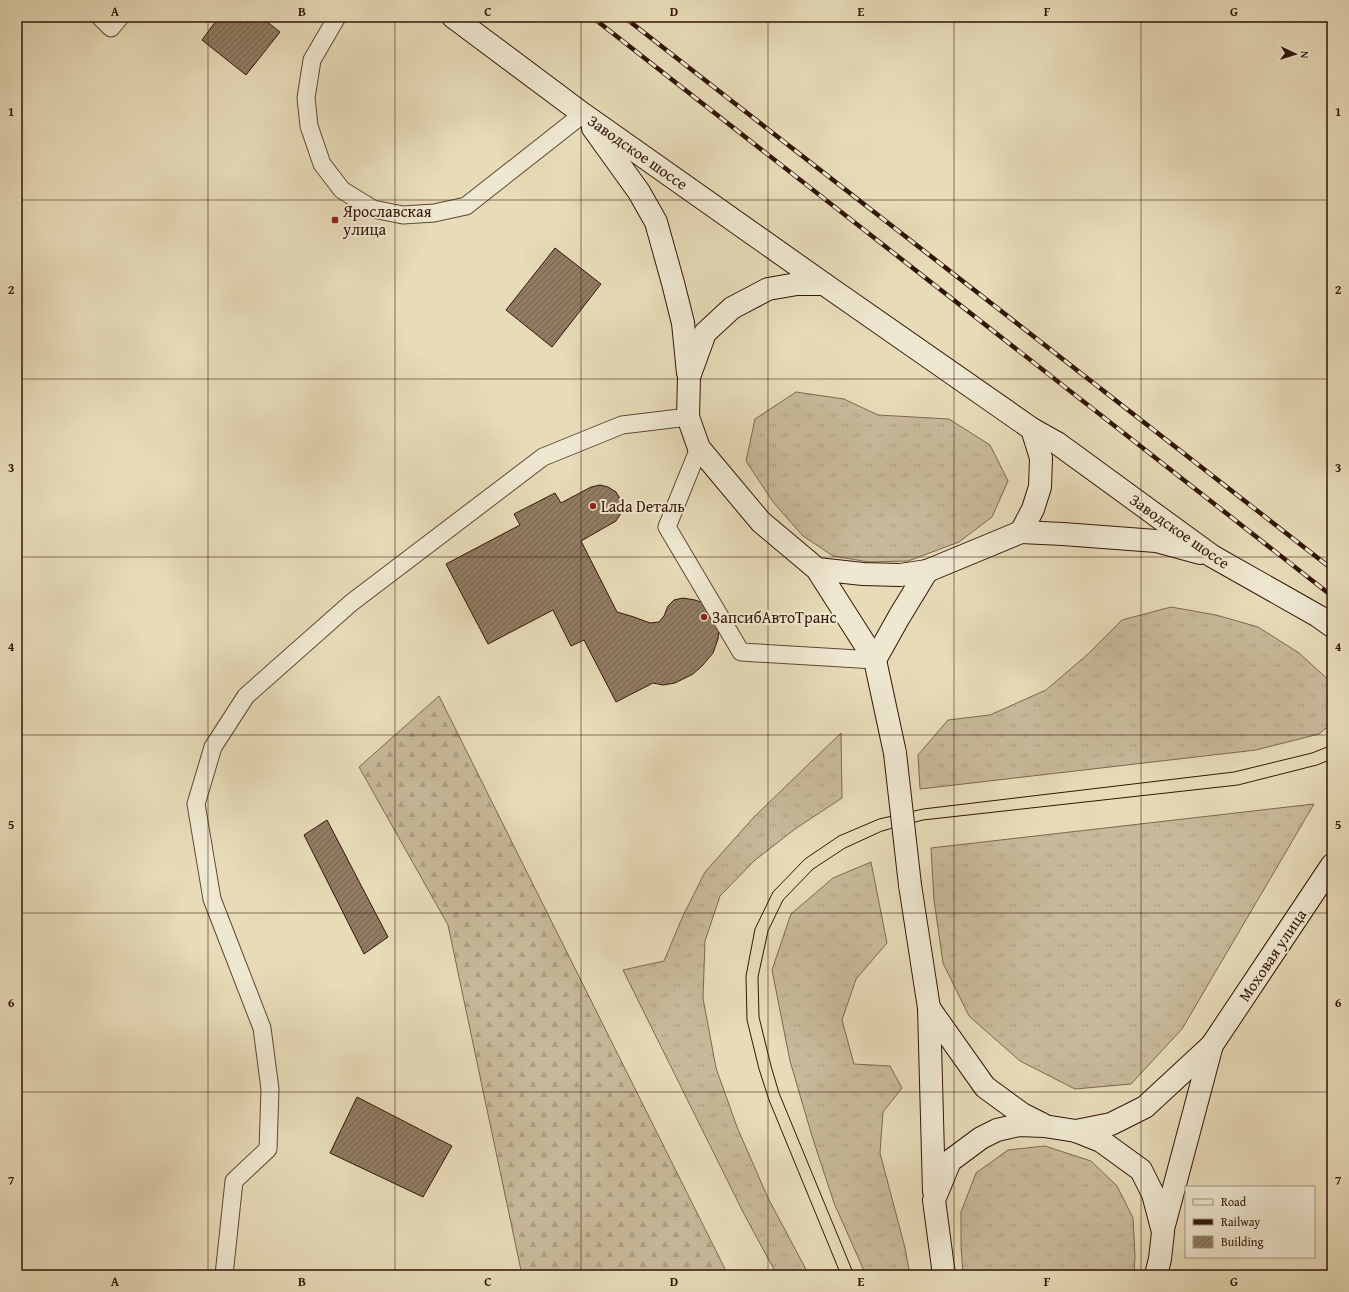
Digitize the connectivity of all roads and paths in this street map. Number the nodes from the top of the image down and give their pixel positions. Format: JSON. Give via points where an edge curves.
{"nodes":[{"id":1,"x":100,"y":17,"type":"edge"},
{"id":2,"x":120,"y":17,"type":"edge"},
{"id":3,"x":337,"y":17,"type":"edge"},
{"id":4,"x":453,"y":17,"type":"edge"},
{"id":5,"x":583,"y":114,"type":"junction"},
{"id":6,"x":824,"y":284,"type":"junction"},
{"id":7,"x":689,"y":376,"type":"junction"},
{"id":8,"x":688,"y":417,"type":"junction"},
{"id":9,"x":1032,"y":429,"type":"junction"},
{"id":10,"x":699,"y":448,"type":"junction"},
{"id":11,"x":1021,"y":532,"type":"junction"},
{"id":12,"x":1212,"y":556,"type":"junction"},
{"id":13,"x":817,"y":569,"type":"junction"},
{"id":14,"x":927,"y":571,"type":"junction"},
{"id":15,"x":1325,"y":621,"type":"edge"},
{"id":16,"x":875,"y":660,"type":"junction"},
{"id":17,"x":1332,"y":865,"type":"edge"},
{"id":18,"x":929,"y":1008,"type":"junction"},
{"id":19,"x":1212,"y":1045,"type":"junction"},
{"id":20,"x":1044,"y":1126,"type":"junction"},
{"id":21,"x":1076,"y":1131,"type":"junction"},
{"id":22,"x":934,"y":1200,"type":"junction"},
{"id":23,"x":1163,"y":1232,"type":"junction"},
{"id":24,"x":224,"y":1275,"type":"edge"},
{"id":25,"x":944,"y":1275,"type":"edge"},
{"id":26,"x":1156,"y":1275,"type":"edge"}],
"edges":[{"from":1,"to":2,"type":"lane","via":[[111,28]]},
{"from":3,"to":5,"type":"lane","via":[[312,60],[306,98],[310,126],[322,164],[342,190],[372,209],[404,215],[434,213],[466,206]]},
{"from":4,"to":5,"type":"main road","name":"Заводское шоссе"},
{"from":5,"to":6,"type":"main road","name":"Заводское шоссе"},
{"from":5,"to":7,"type":"main road","via":[[639,192],[656,222],[683,323]]},
{"from":6,"to":7,"type":"main road","via":[[797,284],[768,289],[732,308],[705,333]]},
{"from":6,"to":9,"type":"main road","name":"Заводское шоссе"},
{"from":7,"to":8,"type":"main road"},
{"from":8,"to":10,"type":"main road"},
{"from":8,"to":24,"type":"lane","via":[[622,425],[543,457],[351,603],[246,696],[213,747],[196,804],[197,811],[212,899],[262,1028],[270,1089],[268,1149],[234,1181]]},
{"from":9,"to":11,"type":"main road","via":[[1041,458],[1040,487],[1033,509]]},
{"from":9,"to":12,"type":"main road","name":"Заводское шоссе","via":[[1057,443]]},
{"from":10,"to":13,"type":"main road","via":[[761,522]]},
{"from":10,"to":16,"type":"lane","via":[[667,527],[741,652]]},
{"from":11,"to":12,"type":"main road","via":[[1156,541]]},
{"from":11,"to":14,"type":"main road"},
{"from":12,"to":15,"type":"main road","name":"Заводское шоссе"},
{"from":13,"to":14,"type":"main road","via":[[900,575]]},
{"from":13,"to":16,"type":"main road"},
{"from":14,"to":16,"type":"main road"},
{"from":16,"to":18,"type":"main road","bridge":true,"via":[[896,753],[910,885]]},
{"from":17,"to":19,"type":"main road","name":"Моховая улица"},
{"from":18,"to":20,"type":"main road","via":[[985,1087],[1022,1114]]},
{"from":18,"to":22,"type":"main road"},
{"from":19,"to":21,"type":"main road","via":[[1145,1108],[1111,1124]]},
{"from":19,"to":23,"type":"main road"},
{"from":20,"to":21,"type":"main road"},
{"from":20,"to":22,"type":"main road","via":[[1019,1125],[997,1130],[981,1138],[950,1161]]},
{"from":21,"to":23,"type":"main road","via":[[1102,1141],[1141,1170],[1153,1194]]},
{"from":22,"to":25,"type":"main road"},
{"from":23,"to":26,"type":"main road"}]}
